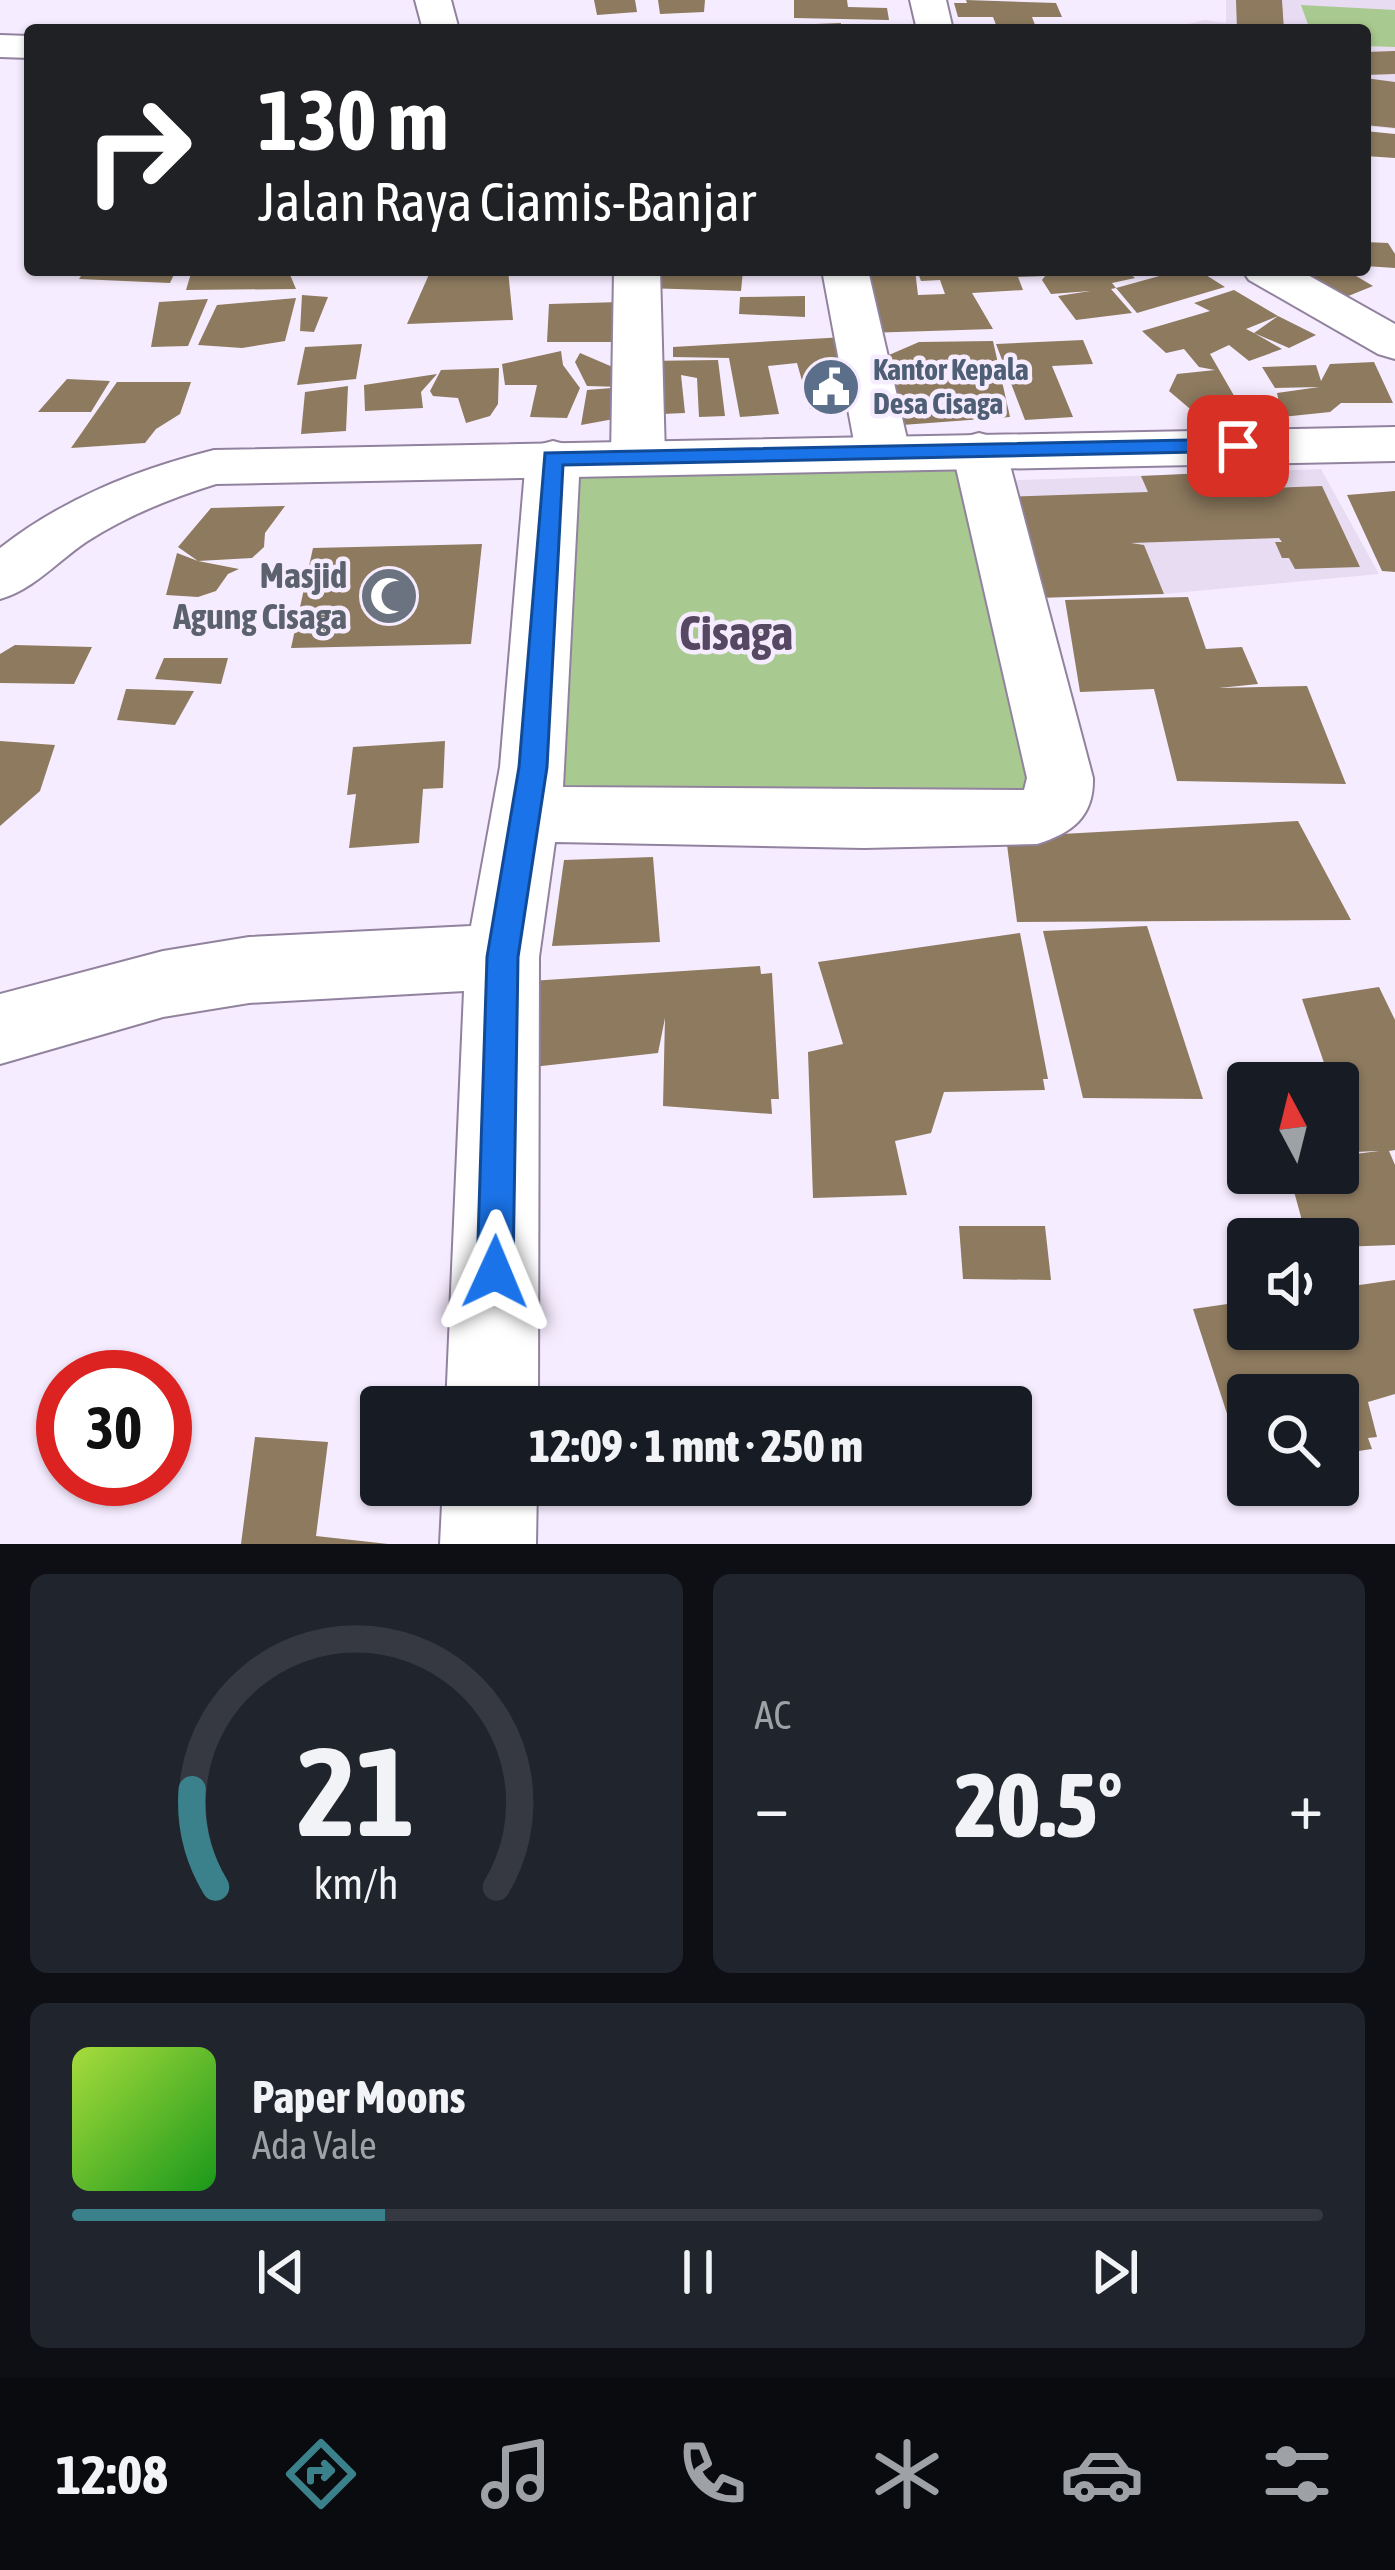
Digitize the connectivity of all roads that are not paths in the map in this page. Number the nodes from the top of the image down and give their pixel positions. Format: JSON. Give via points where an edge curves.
{"nodes":[{"id":1,"x":637,"y":276,"type":"edge"},
{"id":2,"x":846,"y":276,"type":"edge"},
{"id":3,"x":1275,"y":276,"type":"edge"},
{"id":4,"x":1395,"y":344,"type":"edge"},
{"id":5,"x":1395,"y":444,"type":"edge"},
{"id":6,"x":980,"y":450,"type":"junction"},
{"id":7,"x":883,"y":452,"type":"junction"},
{"id":8,"x":638,"y":457,"type":"junction"},
{"id":9,"x":553,"y":458,"type":"junction"},
{"id":10,"x":0,"y":579,"type":"edge"},
{"id":11,"x":525,"y":814,"type":"junction"},
{"id":12,"x":502,"y":957,"type":"junction"},
{"id":13,"x":0,"y":1029,"type":"edge"},
{"id":14,"x":492,"y":1386,"type":"edge"},
{"id":15,"x":489,"y":1506,"type":"edge"},
{"id":16,"x":488,"y":1544,"type":"edge"}],
"edges":[{"from":1,"to":8,"type":"main road"},
{"from":2,"to":7,"type":"main road"},
{"from":3,"to":4,"type":"main road"},
{"from":5,"to":6,"type":"main road"},
{"from":6,"to":7,"type":"main road"},
{"from":6,"to":11,"type":"main road","via":[[1060,778],[1051,810],[1037,817],[864,820]]},
{"from":7,"to":8,"type":"main road"},
{"from":8,"to":9,"type":"main road"},
{"from":9,"to":10,"type":"main road","via":[[214,467],[87,513]]},
{"from":9,"to":11,"type":"main road"},
{"from":11,"to":12,"type":"main road"},
{"from":12,"to":13,"type":"main road","via":[[249,970],[163,984]]},
{"from":12,"to":14,"type":"main road"},
{"from":15,"to":16,"type":"main road"}]}
